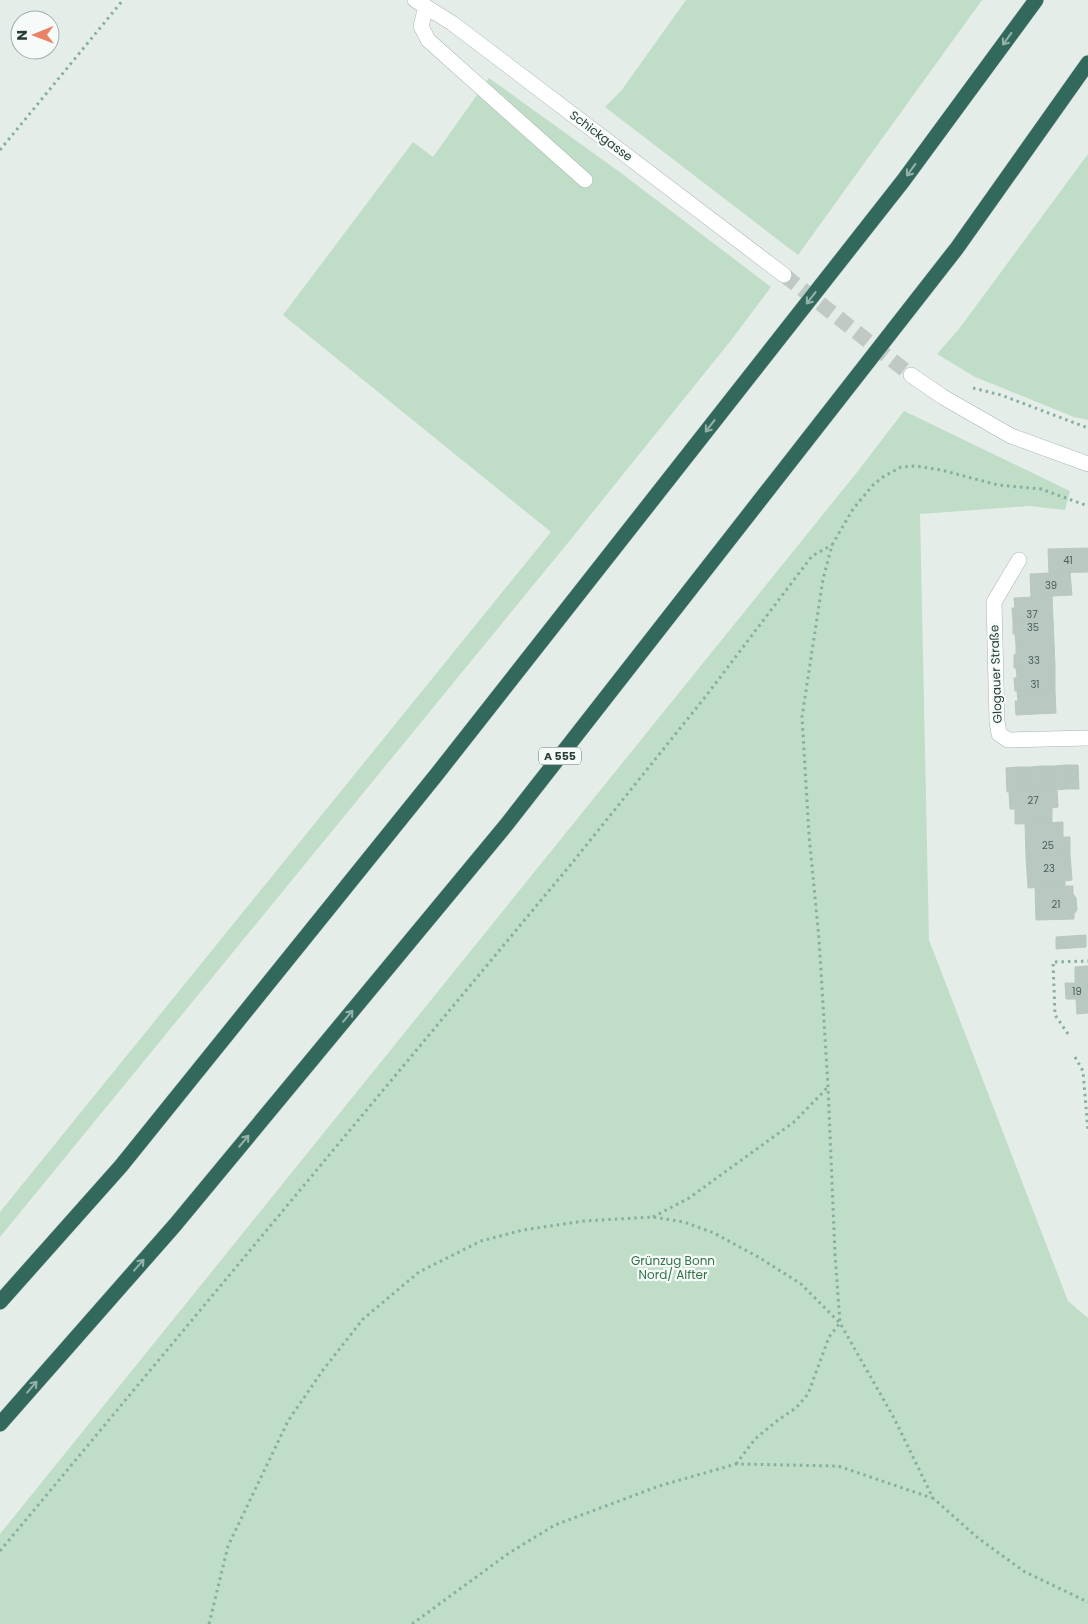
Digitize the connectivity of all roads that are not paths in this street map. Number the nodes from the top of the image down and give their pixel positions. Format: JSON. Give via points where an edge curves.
{"nodes":[{"id":1,"x":1036,"y":0,"type":"edge"},
{"id":2,"x":421,"y":3,"type":"edge"},
{"id":3,"x":1088,"y":63,"type":"edge"},
{"id":4,"x":585,"y":180,"type":"dead end"},
{"id":5,"x":784,"y":275,"type":"tunnel mouth"},
{"id":6,"x":911,"y":375,"type":"tunnel mouth"},
{"id":7,"x":1088,"y":464,"type":"edge"},
{"id":8,"x":1020,"y":560,"type":"dead end"},
{"id":9,"x":1088,"y":738,"type":"edge"},
{"id":10,"x":0,"y":1302,"type":"edge"},
{"id":11,"x":0,"y":1424,"type":"edge"}],
"edges":[{"from":1,"to":10,"type":"highway","one_way":true,"via":[[903,181],[437,774],[121,1166]]},
{"from":2,"to":4,"type":"street","via":[[421,26],[428,40]]},
{"from":2,"to":5,"type":"street","name":"Schickgasse","via":[[452,23]]},
{"from":11,"to":3,"type":"highway","number":"A 555","one_way":true,"via":[[175,1225],[508,824],[957,248]]},
{"from":6,"to":7,"type":"street","via":[[1011,436]]},
{"from":8,"to":9,"type":"street","name":"Glogauer Straße","via":[[994,602],[999,734],[1008,740]]}]}
